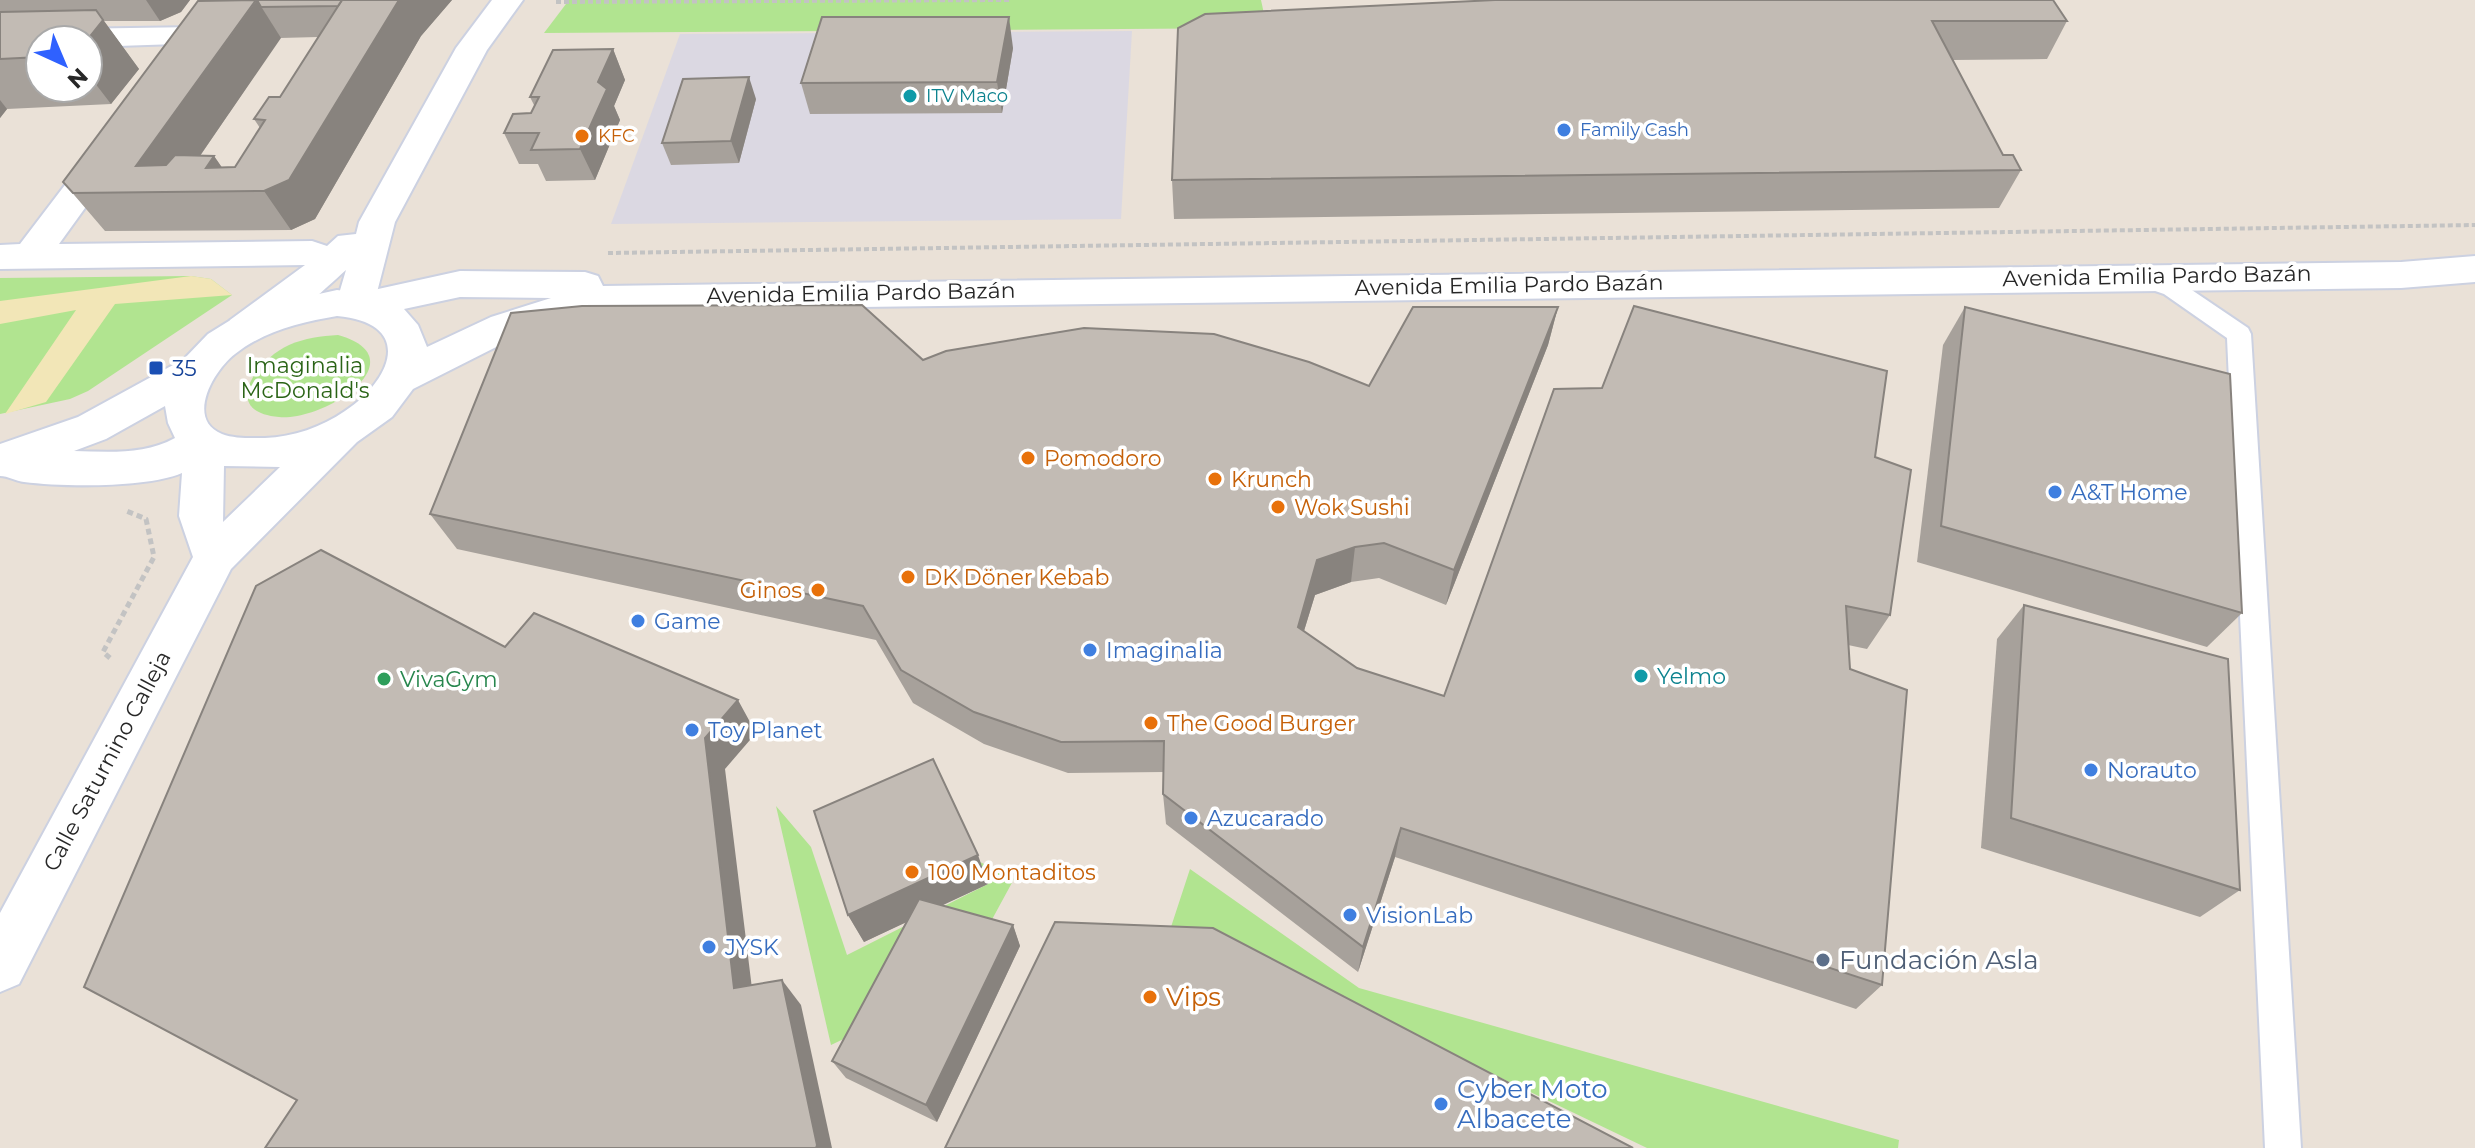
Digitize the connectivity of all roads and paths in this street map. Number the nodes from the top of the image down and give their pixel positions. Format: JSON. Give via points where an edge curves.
{"nodes":[{"id":1,"x":508,"y":0,"type":"edge"},
{"id":2,"x":851,"y":0,"type":"edge"},
{"id":3,"x":888,"y":0,"type":"edge"},
{"id":4,"x":905,"y":0,"type":"edge"},
{"id":5,"x":1009,"y":0,"type":"edge"},
{"id":6,"x":622,"y":1,"type":"edge"},
{"id":7,"x":646,"y":1,"type":"edge"},
{"id":8,"x":556,"y":2,"type":"dead end"},
{"id":9,"x":0,"y":39,"type":"edge"},
{"id":10,"x":169,"y":72,"type":"edge"},
{"id":11,"x":132,"y":121,"type":"edge"},
{"id":12,"x":377,"y":222,"type":"junction"},
{"id":13,"x":2475,"y":225,"type":"edge"},
{"id":14,"x":597,"y":254,"type":"dead end"},
{"id":15,"x":15,"y":257,"type":"edge"},
{"id":16,"x":330,"y":263,"type":"junction"},
{"id":17,"x":2475,"y":269,"type":"edge"},
{"id":18,"x":2401,"y":275,"type":"junction"},
{"id":19,"x":2136,"y":276,"type":"junction"},
{"id":20,"x":2475,"y":282,"type":"edge"},
{"id":21,"x":617,"y":297,"type":"junction"},
{"id":22,"x":359,"y":305,"type":"junction"},
{"id":23,"x":244,"y":330,"type":"junction"},
{"id":24,"x":198,"y":369,"type":"junction"},
{"id":25,"x":400,"y":379,"type":"junction"},
{"id":26,"x":344,"y":430,"type":"junction"},
{"id":27,"x":204,"y":443,"type":"junction"},
{"id":28,"x":5,"y":460,"type":"edge"},
{"id":29,"x":118,"y":508,"type":"dead end"},
{"id":30,"x":215,"y":557,"type":"junction"},
{"id":31,"x":119,"y":667,"type":"dead end"},
{"id":32,"x":0,"y":966,"type":"edge"},
{"id":33,"x":2283,"y":1148,"type":"edge"}],
"edges":[{"from":1,"to":12,"type":"street","via":[[472,48]]},
{"from":2,"to":3,"type":"path"},
{"from":2,"to":7,"type":"path"},
{"from":3,"to":4,"type":"path"},
{"from":4,"to":5,"type":"path"},
{"from":6,"to":7,"type":"path"},
{"from":6,"to":8,"type":"path"},
{"from":9,"to":10,"type":"street","via":[[205,24]]},
{"from":11,"to":15,"type":"street"},
{"from":12,"to":16,"type":"street"},
{"from":12,"to":22,"type":"street"},
{"from":13,"to":14,"type":"path"},
{"from":15,"to":16,"type":"street","via":[[312,253]]},
{"from":16,"to":23,"type":"street"},
{"from":17,"to":18,"type":"street","name":"Avenida Emilia Pardo Bazán"},
{"from":18,"to":19,"type":"street","name":"Avenida Emilia Pardo Bazán"},
{"from":18,"to":20,"type":"street","name":"Avenida Emilia Pardo Bazán"},
{"from":19,"to":21,"type":"street","name":"Avenida Emilia Pardo Bazán"},
{"from":19,"to":33,"type":"lane","via":[[2172,288],[2239,334]]},
{"from":21,"to":22,"type":"street","name":"Avenida Emilia Pardo Bazán","via":[[586,285],[460,284]]},
{"from":21,"to":25,"type":"street","name":"Avenida Emilia Pardo Bazán","via":[[542,311],[475,337]]},
{"from":22,"to":23,"type":"street","via":[[306,306]]},
{"from":22,"to":25,"type":"street","via":[[384,312],[400,325],[408,342],[408,360]]},
{"from":23,"to":24,"type":"street"},
{"from":24,"to":27,"type":"street","via":[[186,392],[184,413]]},
{"from":24,"to":28,"type":"street","via":[[92,428]]},
{"from":25,"to":26,"type":"street","via":[[368,414]]},
{"from":26,"to":27,"type":"street","via":[[300,447],[256,454]]},
{"from":26,"to":30,"type":"street","name":"Calle Saturnino Calleja"},
{"from":27,"to":28,"type":"street","via":[[165,463],[119,468],[23,466]]},
{"from":27,"to":30,"type":"street","via":[[200,516]]},
{"from":29,"to":31,"type":"path","via":[[146,519],[154,557],[103,652]]},
{"from":30,"to":32,"type":"street","name":"Calle Saturnino Calleja"}]}
